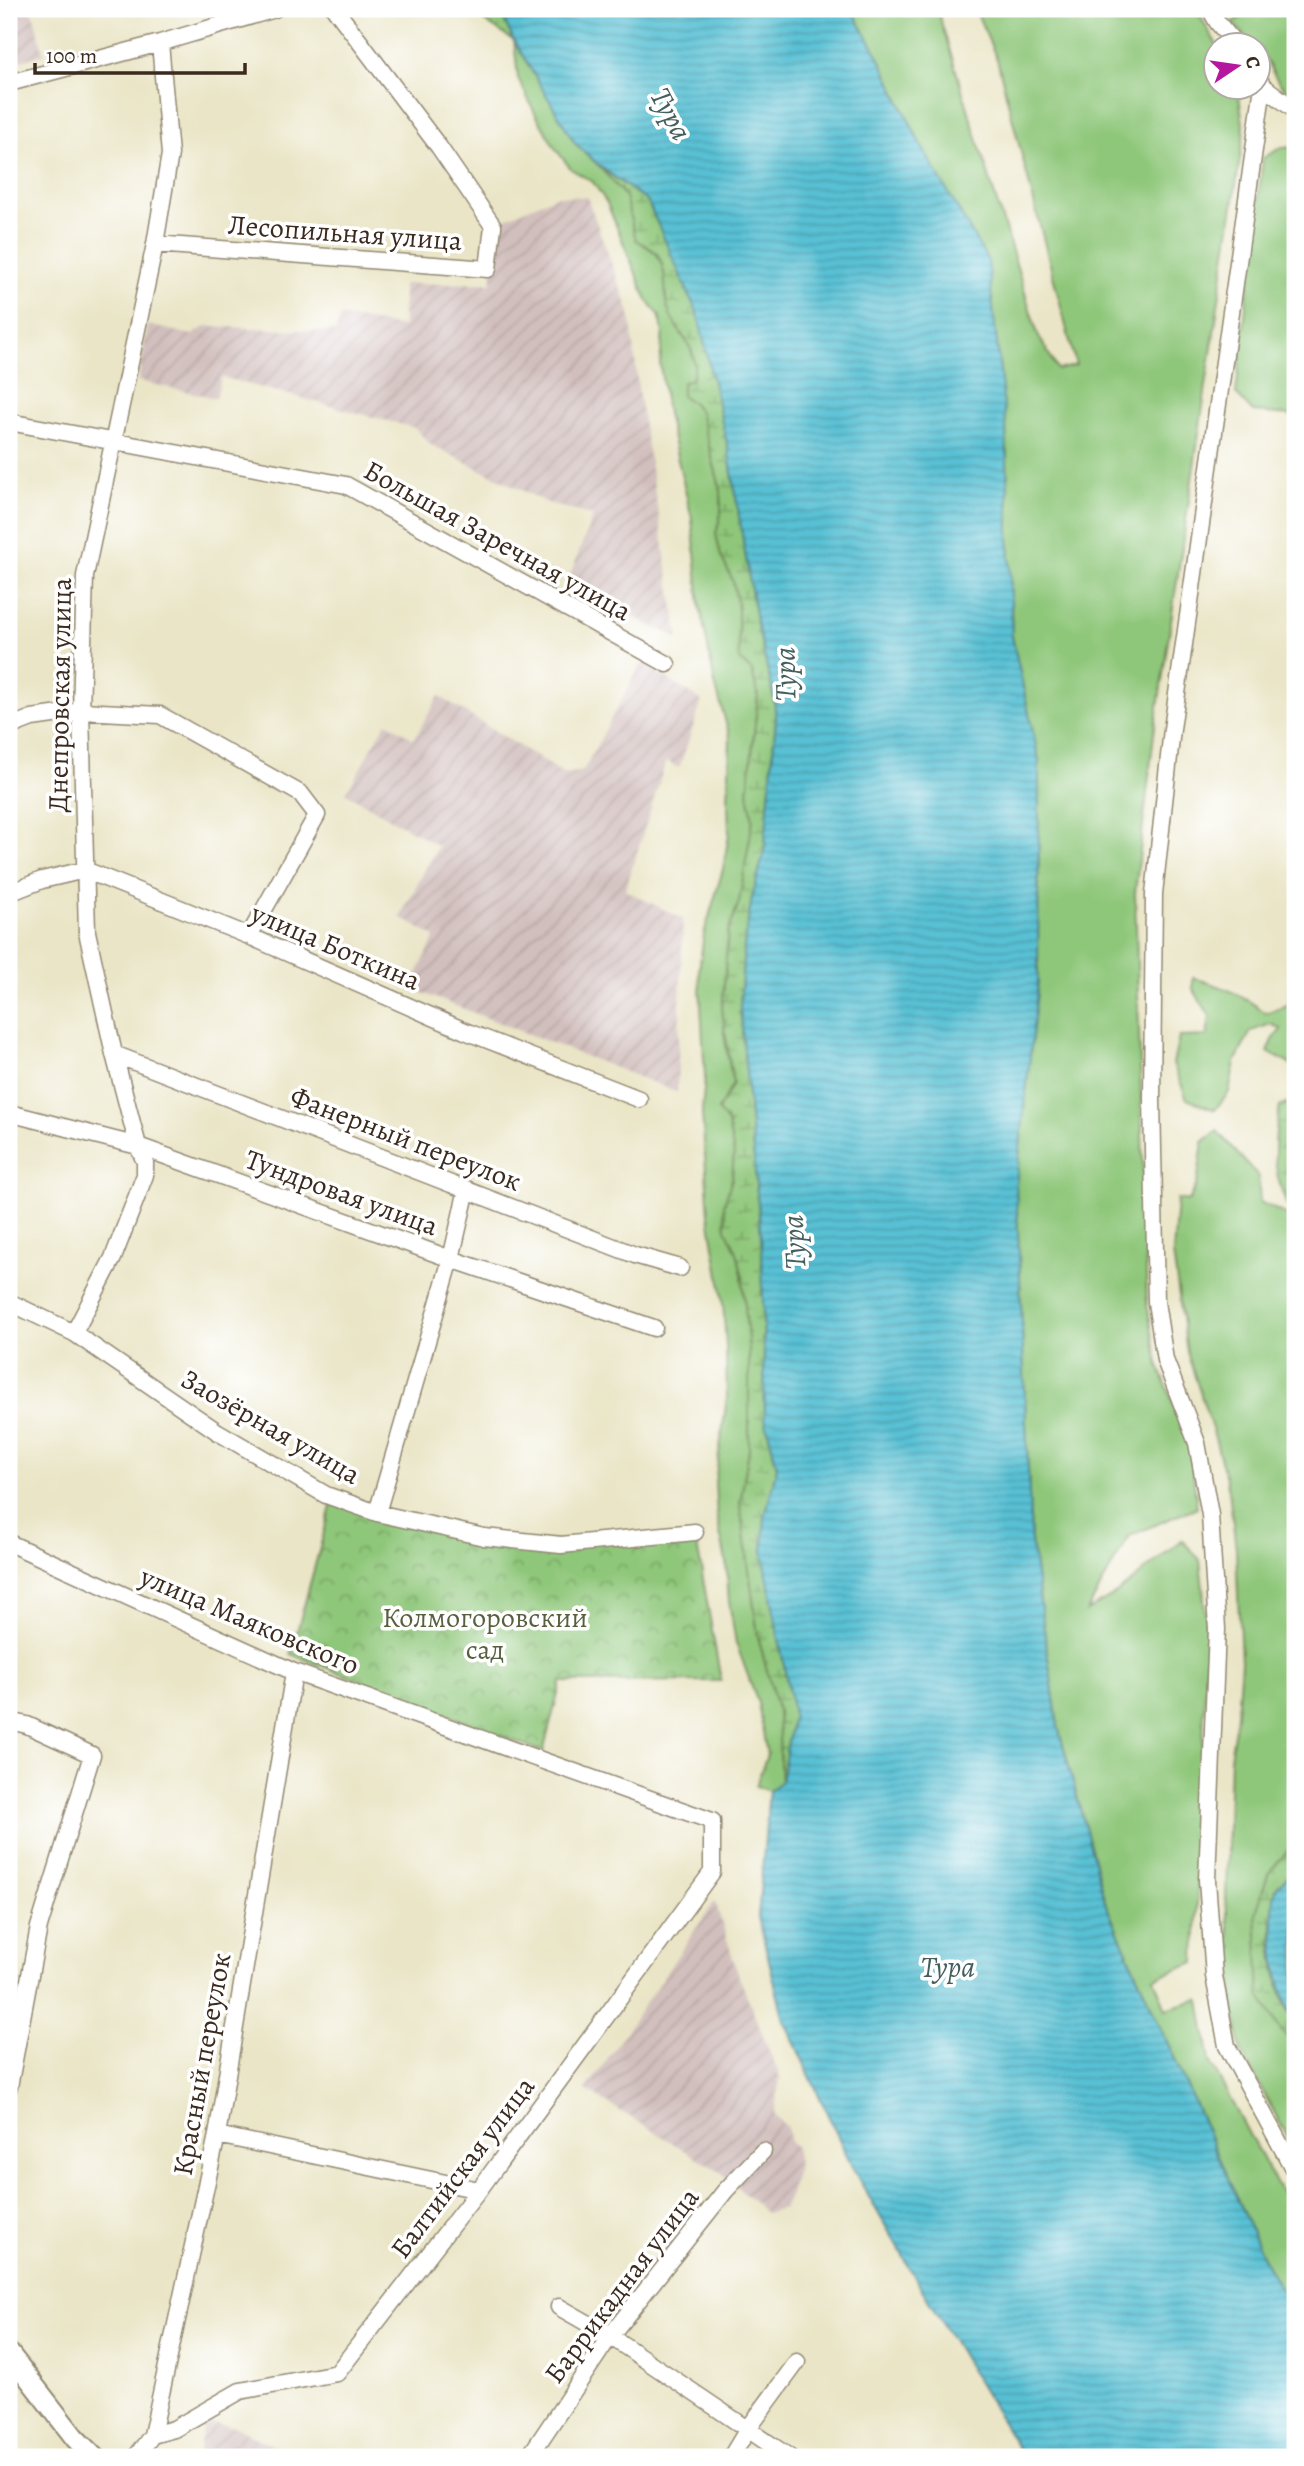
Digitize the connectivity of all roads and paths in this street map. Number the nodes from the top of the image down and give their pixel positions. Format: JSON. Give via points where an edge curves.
{"nodes":[{"id":1,"x":275,"y":9,"type":"edge"},
{"id":2,"x":335,"y":9,"type":"edge"},
{"id":3,"x":1210,"y":9,"type":"edge"},
{"id":4,"x":1225,"y":32,"type":"edge"},
{"id":5,"x":160,"y":43,"type":"junction"},
{"id":6,"x":9,"y":83,"type":"edge"},
{"id":7,"x":1272,"y":91,"type":"edge"},
{"id":8,"x":1258,"y":102,"type":"edge"},
{"id":9,"x":1295,"y":110,"type":"edge"},
{"id":10,"x":155,"y":244,"type":"junction"},
{"id":11,"x":9,"y":422,"type":"edge"},
{"id":12,"x":114,"y":442,"type":"junction"},
{"id":13,"x":667,"y":664,"type":"dead end"},
{"id":14,"x":81,"y":711,"type":"junction"},
{"id":15,"x":9,"y":727,"type":"edge"},
{"id":16,"x":85,"y":870,"type":"junction"},
{"id":17,"x":9,"y":893,"type":"edge"},
{"id":18,"x":249,"y":936,"type":"junction"},
{"id":19,"x":114,"y":1054,"type":"junction"},
{"id":20,"x":639,"y":1100,"type":"dead end"},
{"id":21,"x":9,"y":1113,"type":"edge"},
{"id":22,"x":138,"y":1146,"type":"junction"},
{"id":23,"x":467,"y":1189,"type":"junction"},
{"id":24,"x":451,"y":1259,"type":"junction"},
{"id":25,"x":680,"y":1268,"type":"dead end"},
{"id":26,"x":9,"y":1301,"type":"edge"},
{"id":27,"x":654,"y":1328,"type":"dead end"},
{"id":28,"x":74,"y":1333,"type":"junction"},
{"id":29,"x":377,"y":1513,"type":"junction"},
{"id":30,"x":695,"y":1532,"type":"dead end"},
{"id":31,"x":9,"y":1543,"type":"edge"},
{"id":32,"x":294,"y":1672,"type":"junction"},
{"id":33,"x":9,"y":1721,"type":"edge"},
{"id":34,"x":712,"y":1822,"type":"joint"},
{"id":35,"x":9,"y":2087,"type":"edge"},
{"id":36,"x":218,"y":2135,"type":"junction"},
{"id":37,"x":762,"y":2151,"type":"dead end"},
{"id":38,"x":1295,"y":2172,"type":"edge"},
{"id":39,"x":479,"y":2190,"type":"junction"},
{"id":40,"x":559,"y":2307,"type":"dead end"},
{"id":41,"x":610,"y":2336,"type":"junction"},
{"id":42,"x":9,"y":2353,"type":"edge"},
{"id":43,"x":797,"y":2362,"type":"dead end"},
{"id":44,"x":748,"y":2430,"type":"junction"},
{"id":45,"x":152,"y":2435,"type":"junction"},
{"id":46,"x":94,"y":2457,"type":"edge"},
{"id":47,"x":136,"y":2457,"type":"edge"},
{"id":48,"x":529,"y":2457,"type":"edge"},
{"id":49,"x":731,"y":2457,"type":"edge"},
{"id":50,"x":789,"y":2457,"type":"edge"}],
"edges":[{"from":1,"to":5,"type":"street"},
{"from":2,"to":10,"type":"street","name":"Лесопильная улица","via":[[493,226],[488,269]]},
{"from":3,"to":4,"type":"street"},
{"from":5,"to":6,"type":"street"},
{"from":5,"to":10,"type":"street","name":"Днепровская улица","via":[[170,154]]},
{"from":7,"to":9,"type":"street"},
{"from":8,"to":38,"type":"street","via":[[1170,743],[1154,894],[1152,1098],[1156,1303],[1165,1360],[1197,1443],[1210,1515],[1217,1629],[1207,1880],[1214,1976],[1227,2046]]},
{"from":10,"to":12,"type":"street","name":"Днепровская улица"},
{"from":11,"to":12,"type":"street","name":"Большая Заречная улица"},
{"from":12,"to":13,"type":"street","name":"Большая Заречная улица","via":[[346,485]]},
{"from":12,"to":14,"type":"street","name":"Днепровская улица","via":[[85,576]]},
{"from":14,"to":15,"type":"street","via":[[32,718]]},
{"from":14,"to":16,"type":"street","name":"Днепровская улица"},
{"from":14,"to":18,"type":"street","via":[[160,715],[301,794],[317,815]]},
{"from":16,"to":17,"type":"street"},
{"from":16,"to":18,"type":"street","name":"улица Боткина"},
{"from":16,"to":19,"type":"street","name":"Днепровская улица","via":[[87,932]]},
{"from":18,"to":20,"type":"street","name":"улица Боткина","via":[[465,1031]]},
{"from":19,"to":22,"type":"street","name":"Днепровская улица"},
{"from":19,"to":23,"type":"street","name":"Фанерный переулок"},
{"from":21,"to":22,"type":"street","name":"Тундровая улица"},
{"from":22,"to":24,"type":"street","name":"Тундровая улица"},
{"from":22,"to":28,"type":"street","name":"Днепровская улица","via":[[145,1162],[140,1193]]},
{"from":23,"to":24,"type":"street"},
{"from":23,"to":25,"type":"street","name":"Фанерный переулок"},
{"from":24,"to":27,"type":"street","name":"Тундровая улица"},
{"from":24,"to":29,"type":"street"},
{"from":26,"to":28,"type":"street","name":"Заозёрная улица"},
{"from":28,"to":29,"type":"street","name":"Заозёрная улица","via":[[218,1432],[327,1495]]},
{"from":29,"to":30,"type":"street","name":"Заозёрная улица","via":[[484,1537],[561,1545]]},
{"from":31,"to":32,"type":"street","name":"улица Маяковского"},
{"from":32,"to":34,"type":"street","name":"улица Маяковского"},
{"from":32,"to":36,"type":"street","name":"Красный переулок"},
{"from":33,"to":35,"type":"street","via":[[92,1755],[39,1927]]},
{"from":34,"to":39,"type":"street","name":"Балтийская улица","via":[[712,1872]]},
{"from":36,"to":39,"type":"street"},
{"from":36,"to":45,"type":"street","name":"Красный переулок"},
{"from":37,"to":41,"type":"street","name":"Баррикадная улица","via":[[725,2190]]},
{"from":39,"to":45,"type":"street","name":"Балтийская улица","via":[[337,2373],[240,2391],[174,2429]]},
{"from":40,"to":41,"type":"street"},
{"from":41,"to":44,"type":"street"},
{"from":41,"to":48,"type":"street","name":"Баррикадная улица"},
{"from":42,"to":46,"type":"street"},
{"from":43,"to":44,"type":"street"},
{"from":44,"to":49,"type":"street"},
{"from":44,"to":50,"type":"street"},
{"from":45,"to":47,"type":"street","name":"Красный переулок"}]}
